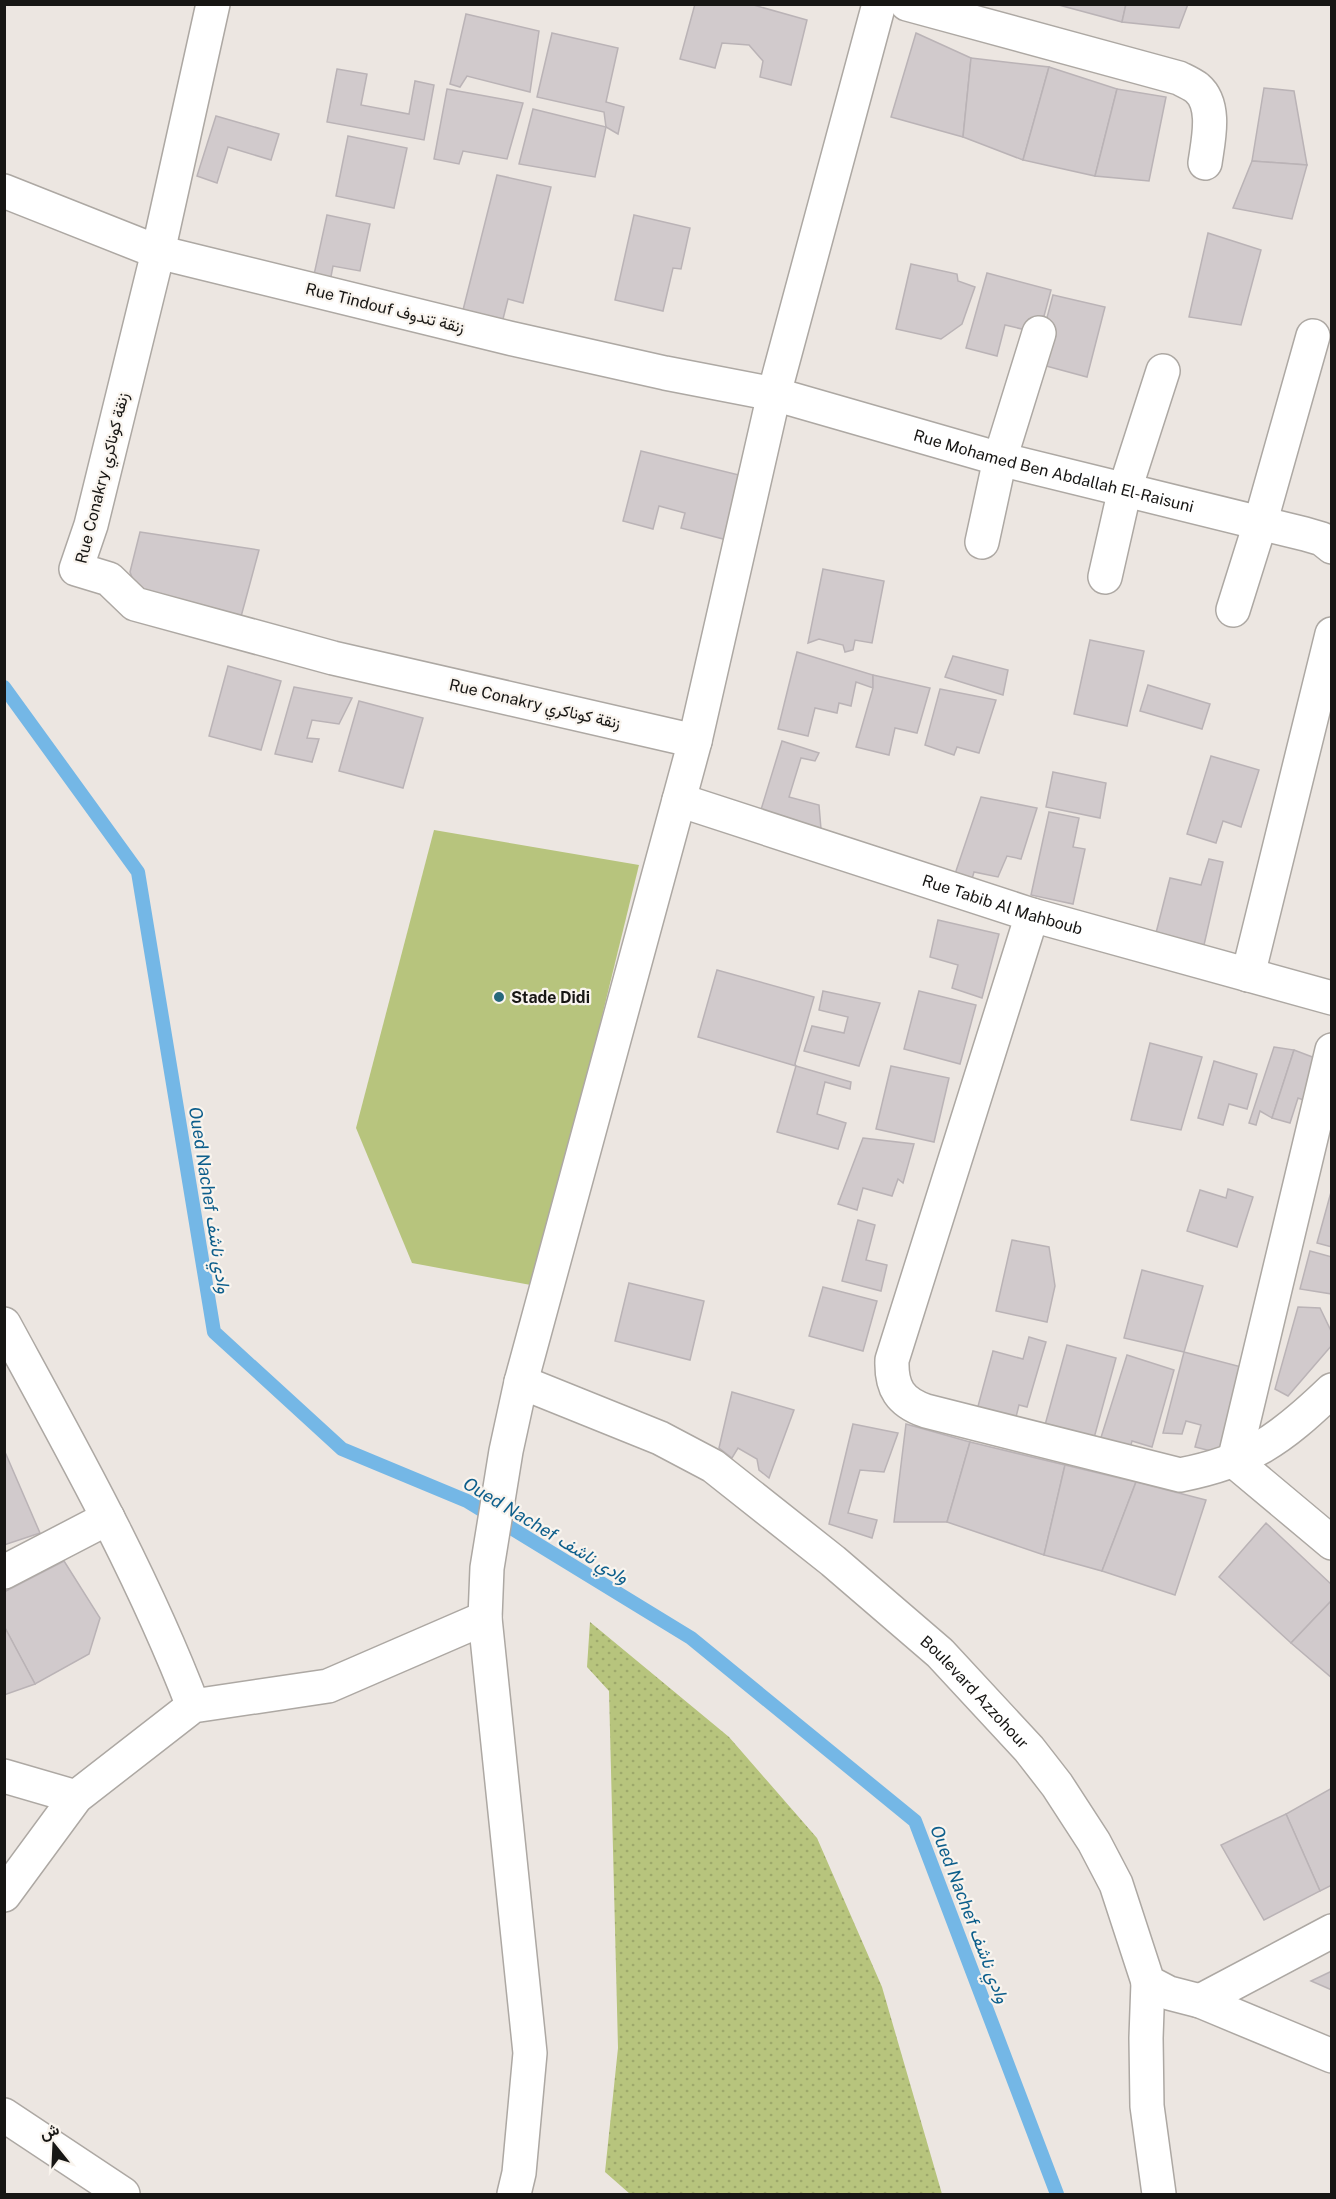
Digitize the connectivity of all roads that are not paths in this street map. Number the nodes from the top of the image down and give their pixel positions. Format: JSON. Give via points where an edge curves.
{"nodes":[{"id":1,"x":213,"y":4,"type":"edge"},
{"id":2,"x":879,"y":4,"type":"edge"},
{"id":3,"x":907,"y":4,"type":"edge"},
{"id":4,"x":1205,"y":163,"type":"dead end"},
{"id":5,"x":4,"y":191,"type":"edge"},
{"id":6,"x":158,"y":252,"type":"junction"},
{"id":7,"x":1039,"y":333,"type":"dead end"},
{"id":8,"x":1313,"y":336,"type":"dead end"},
{"id":9,"x":1163,"y":371,"type":"dead end"},
{"id":10,"x":774,"y":393,"type":"junction"},
{"id":11,"x":1000,"y":459,"type":"junction"},
{"id":12,"x":1125,"y":489,"type":"junction"},
{"id":13,"x":1260,"y":524,"type":"junction"},
{"id":14,"x":982,"y":542,"type":"dead end"},
{"id":15,"x":1332,"y":547,"type":"edge"},
{"id":16,"x":1105,"y":577,"type":"dead end"},
{"id":17,"x":1233,"y":610,"type":"dead end"},
{"id":18,"x":1332,"y":634,"type":"edge"},
{"id":19,"x":695,"y":741,"type":"junction"},
{"id":20,"x":679,"y":800,"type":"junction"},
{"id":21,"x":1032,"y":915,"type":"junction"},
{"id":22,"x":1248,"y":975,"type":"junction"},
{"id":23,"x":1332,"y":999,"type":"edge"},
{"id":24,"x":1332,"y":1050,"type":"edge"},
{"id":25,"x":4,"y":1324,"type":"edge"},
{"id":26,"x":521,"y":1382,"type":"junction"},
{"id":27,"x":1332,"y":1390,"type":"edge"},
{"id":28,"x":1234,"y":1461,"type":"junction"},
{"id":29,"x":108,"y":1518,"type":"junction"},
{"id":30,"x":1332,"y":1543,"type":"edge"},
{"id":31,"x":4,"y":1572,"type":"edge"},
{"id":32,"x":485,"y":1618,"type":"junction"},
{"id":33,"x":193,"y":1706,"type":"junction"},
{"id":34,"x":4,"y":1776,"type":"edge"},
{"id":35,"x":75,"y":1797,"type":"junction"},
{"id":36,"x":4,"y":1895,"type":"edge"},
{"id":37,"x":1332,"y":1931,"type":"edge"},
{"id":38,"x":1148,"y":1982,"type":"junction"},
{"id":39,"x":1200,"y":2001,"type":"junction"},
{"id":40,"x":1332,"y":2056,"type":"edge"},
{"id":41,"x":4,"y":2115,"type":"edge"},
{"id":42,"x":123,"y":2194,"type":"edge"},
{"id":43,"x":514,"y":2194,"type":"edge"},
{"id":44,"x":1160,"y":2194,"type":"edge"}],
"edges":[{"from":1,"to":6,"type":"street","name":"Rue Conakry زنقة كوناكري"},
{"from":2,"to":10,"type":"street"},
{"from":3,"to":4,"type":"street","via":[[1179,78],[1198,88],[1207,105],[1209,126]]},
{"from":5,"to":6,"type":"street","name":"Rue Tindouf زنقة تندوف"},
{"from":6,"to":10,"type":"street","name":"Rue Tindouf زنقة تندوف","via":[[509,338]]},
{"from":6,"to":19,"type":"street","name":"Rue Conakry زنقة كوناكري","via":[[91,525],[76,569],[109,579],[135,604],[333,658]]},
{"from":7,"to":11,"type":"street"},
{"from":8,"to":13,"type":"street"},
{"from":9,"to":12,"type":"street"},
{"from":10,"to":11,"type":"street","name":"Rue Mohamed Ben Abdallah El-Raisuni"},
{"from":10,"to":19,"type":"street"},
{"from":11,"to":12,"type":"street","name":"Rue Mohamed Ben Abdallah El-Raisuni"},
{"from":11,"to":14,"type":"street"},
{"from":12,"to":13,"type":"street","name":"Rue Mohamed Ben Abdallah El-Raisuni"},
{"from":12,"to":16,"type":"street"},
{"from":13,"to":15,"type":"street","name":"Rue Mohamed Ben Abdallah El-Raisuni","via":[[1322,539]]},
{"from":13,"to":17,"type":"street"},
{"from":18,"to":22,"type":"street"},
{"from":19,"to":20,"type":"street"},
{"from":20,"to":21,"type":"street","name":"Rue Tabib Al Mahboub"},
{"from":20,"to":26,"type":"street"},
{"from":21,"to":22,"type":"street","name":"Rue Tabib Al Mahboub"},
{"from":21,"to":28,"type":"street","via":[[892,1360],[895,1387],[908,1402],[926,1411],[1180,1475]]},
{"from":22,"to":23,"type":"street","name":"Rue Tabib Al Mahboub"},
{"from":24,"to":28,"type":"street"},
{"from":25,"to":29,"type":"street"},
{"from":26,"to":32,"type":"street","via":[[487,1568]]},
{"from":26,"to":38,"type":"street","name":"Boulevard Azzohour","via":[[660,1438],[713,1466],[940,1653],[1029,1749],[1094,1842],[1116,1884]]},
{"from":27,"to":28,"type":"street","via":[[1289,1430]]},
{"from":28,"to":30,"type":"street"},
{"from":29,"to":31,"type":"street"},
{"from":29,"to":33,"type":"street","via":[[170,1645]]},
{"from":32,"to":33,"type":"street","via":[[328,1686]]},
{"from":32,"to":43,"type":"street","via":[[530,2053]]},
{"from":33,"to":35,"type":"street"},
{"from":34,"to":35,"type":"street"},
{"from":35,"to":36,"type":"street"},
{"from":37,"to":39,"type":"street"},
{"from":38,"to":39,"type":"street","via":[[1169,1993]]},
{"from":38,"to":44,"type":"street","name":"Boulevard Azzohour","via":[[1147,2106]]},
{"from":39,"to":40,"type":"street"},
{"from":41,"to":42,"type":"street"}]}
